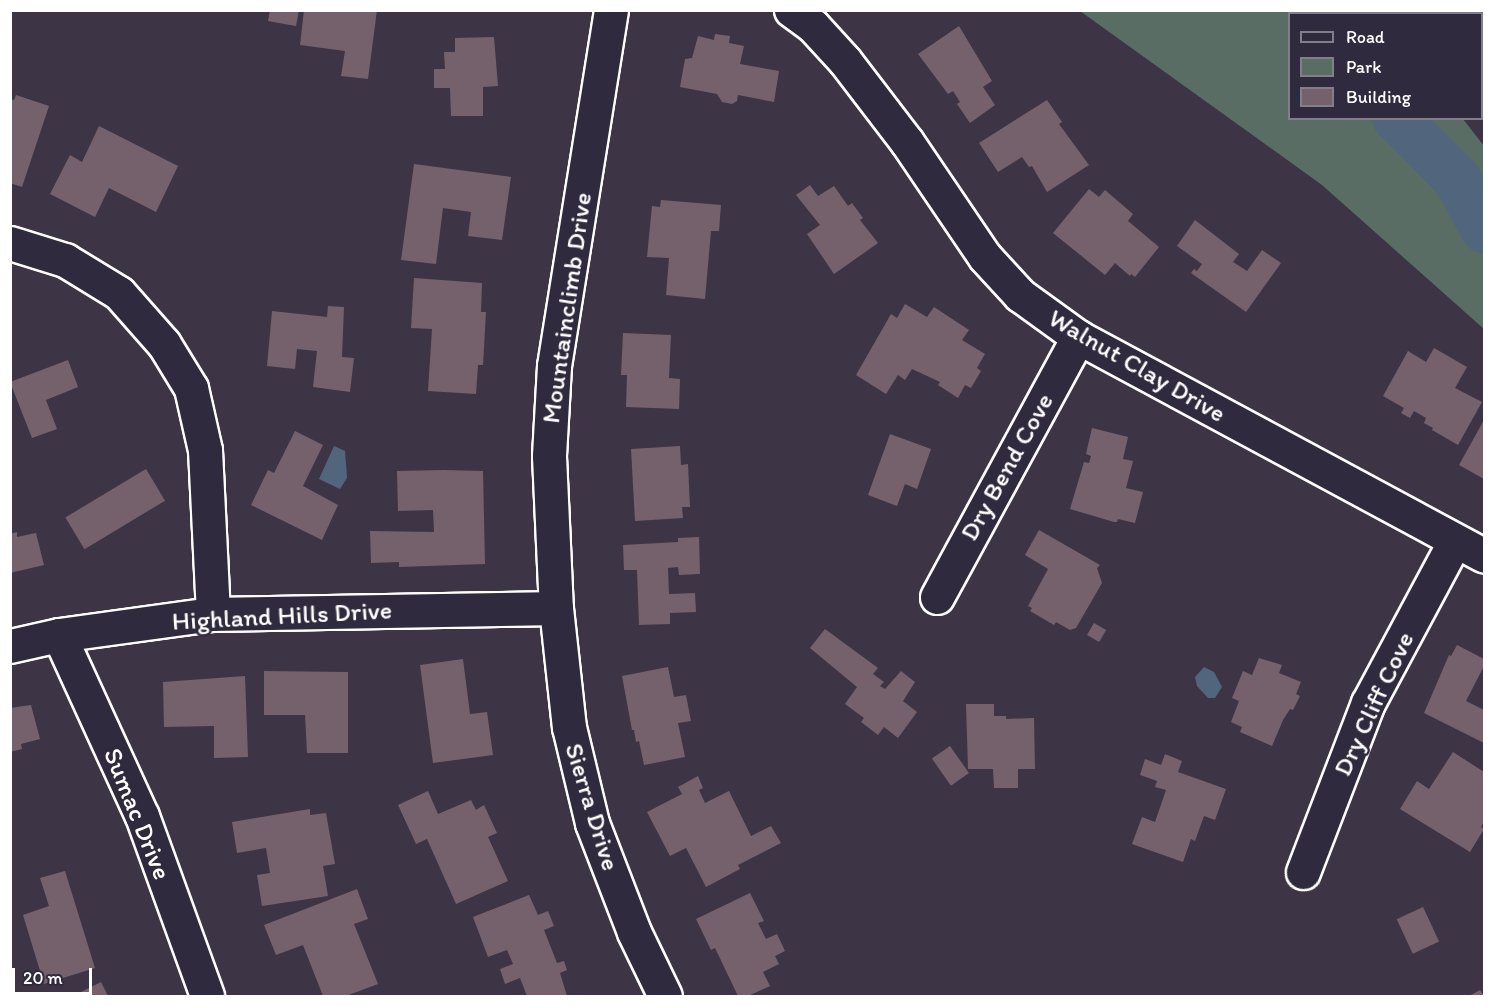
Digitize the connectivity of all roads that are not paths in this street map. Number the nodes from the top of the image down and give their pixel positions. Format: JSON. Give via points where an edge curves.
{"nodes":[{"id":1,"x":611,"y":10,"type":"edge"},
{"id":2,"x":791,"y":10,"type":"edge"},
{"id":3,"x":10,"y":243,"type":"edge"},
{"id":4,"x":1078,"y":337,"type":"junction"},
{"id":5,"x":1455,"y":541,"type":"junction"},
{"id":6,"x":1485,"y":556,"type":"edge"},
{"id":7,"x":937,"y":597,"type":"dead end"},
{"id":8,"x":556,"y":608,"type":"junction"},
{"id":9,"x":213,"y":614,"type":"junction"},
{"id":10,"x":59,"y":635,"type":"junction"},
{"id":11,"x":10,"y":646,"type":"edge"},
{"id":12,"x":1303,"y":872,"type":"dead end"},
{"id":13,"x":207,"y":996,"type":"edge"},
{"id":14,"x":665,"y":996,"type":"edge"}],
"edges":[{"from":1,"to":8,"type":"street","name":"Mountainclimb Drive","via":[[554,366],[549,456]]},
{"from":2,"to":4,"type":"street","name":"Walnut Clay Drive","via":[[813,26],[845,61],[907,142],[985,257],[1020,295]]},
{"from":3,"to":9,"type":"street","via":[[64,260],[119,293],[164,344],[191,388],[205,450]]},
{"from":4,"to":5,"type":"street","name":"Walnut Clay Drive"},
{"from":4,"to":7,"type":"street","name":"Dry Bend Cove"},
{"from":5,"to":6,"type":"street","name":"Walnut Clay Drive"},
{"from":5,"to":12,"type":"street","name":"Dry Cliff Cove","via":[[1368,703]]},
{"from":8,"to":9,"type":"street","name":"Highland Hills Drive"},
{"from":8,"to":14,"type":"street","name":"Sierra Drive","via":[[568,727],[592,823],[634,932]]},
{"from":9,"to":10,"type":"street","name":"Highland Hills Drive"},
{"from":10,"to":11,"type":"street","name":"Highland Hills Drive"},
{"from":10,"to":13,"type":"street","name":"Sumac Drive","via":[[142,816]]}]}
